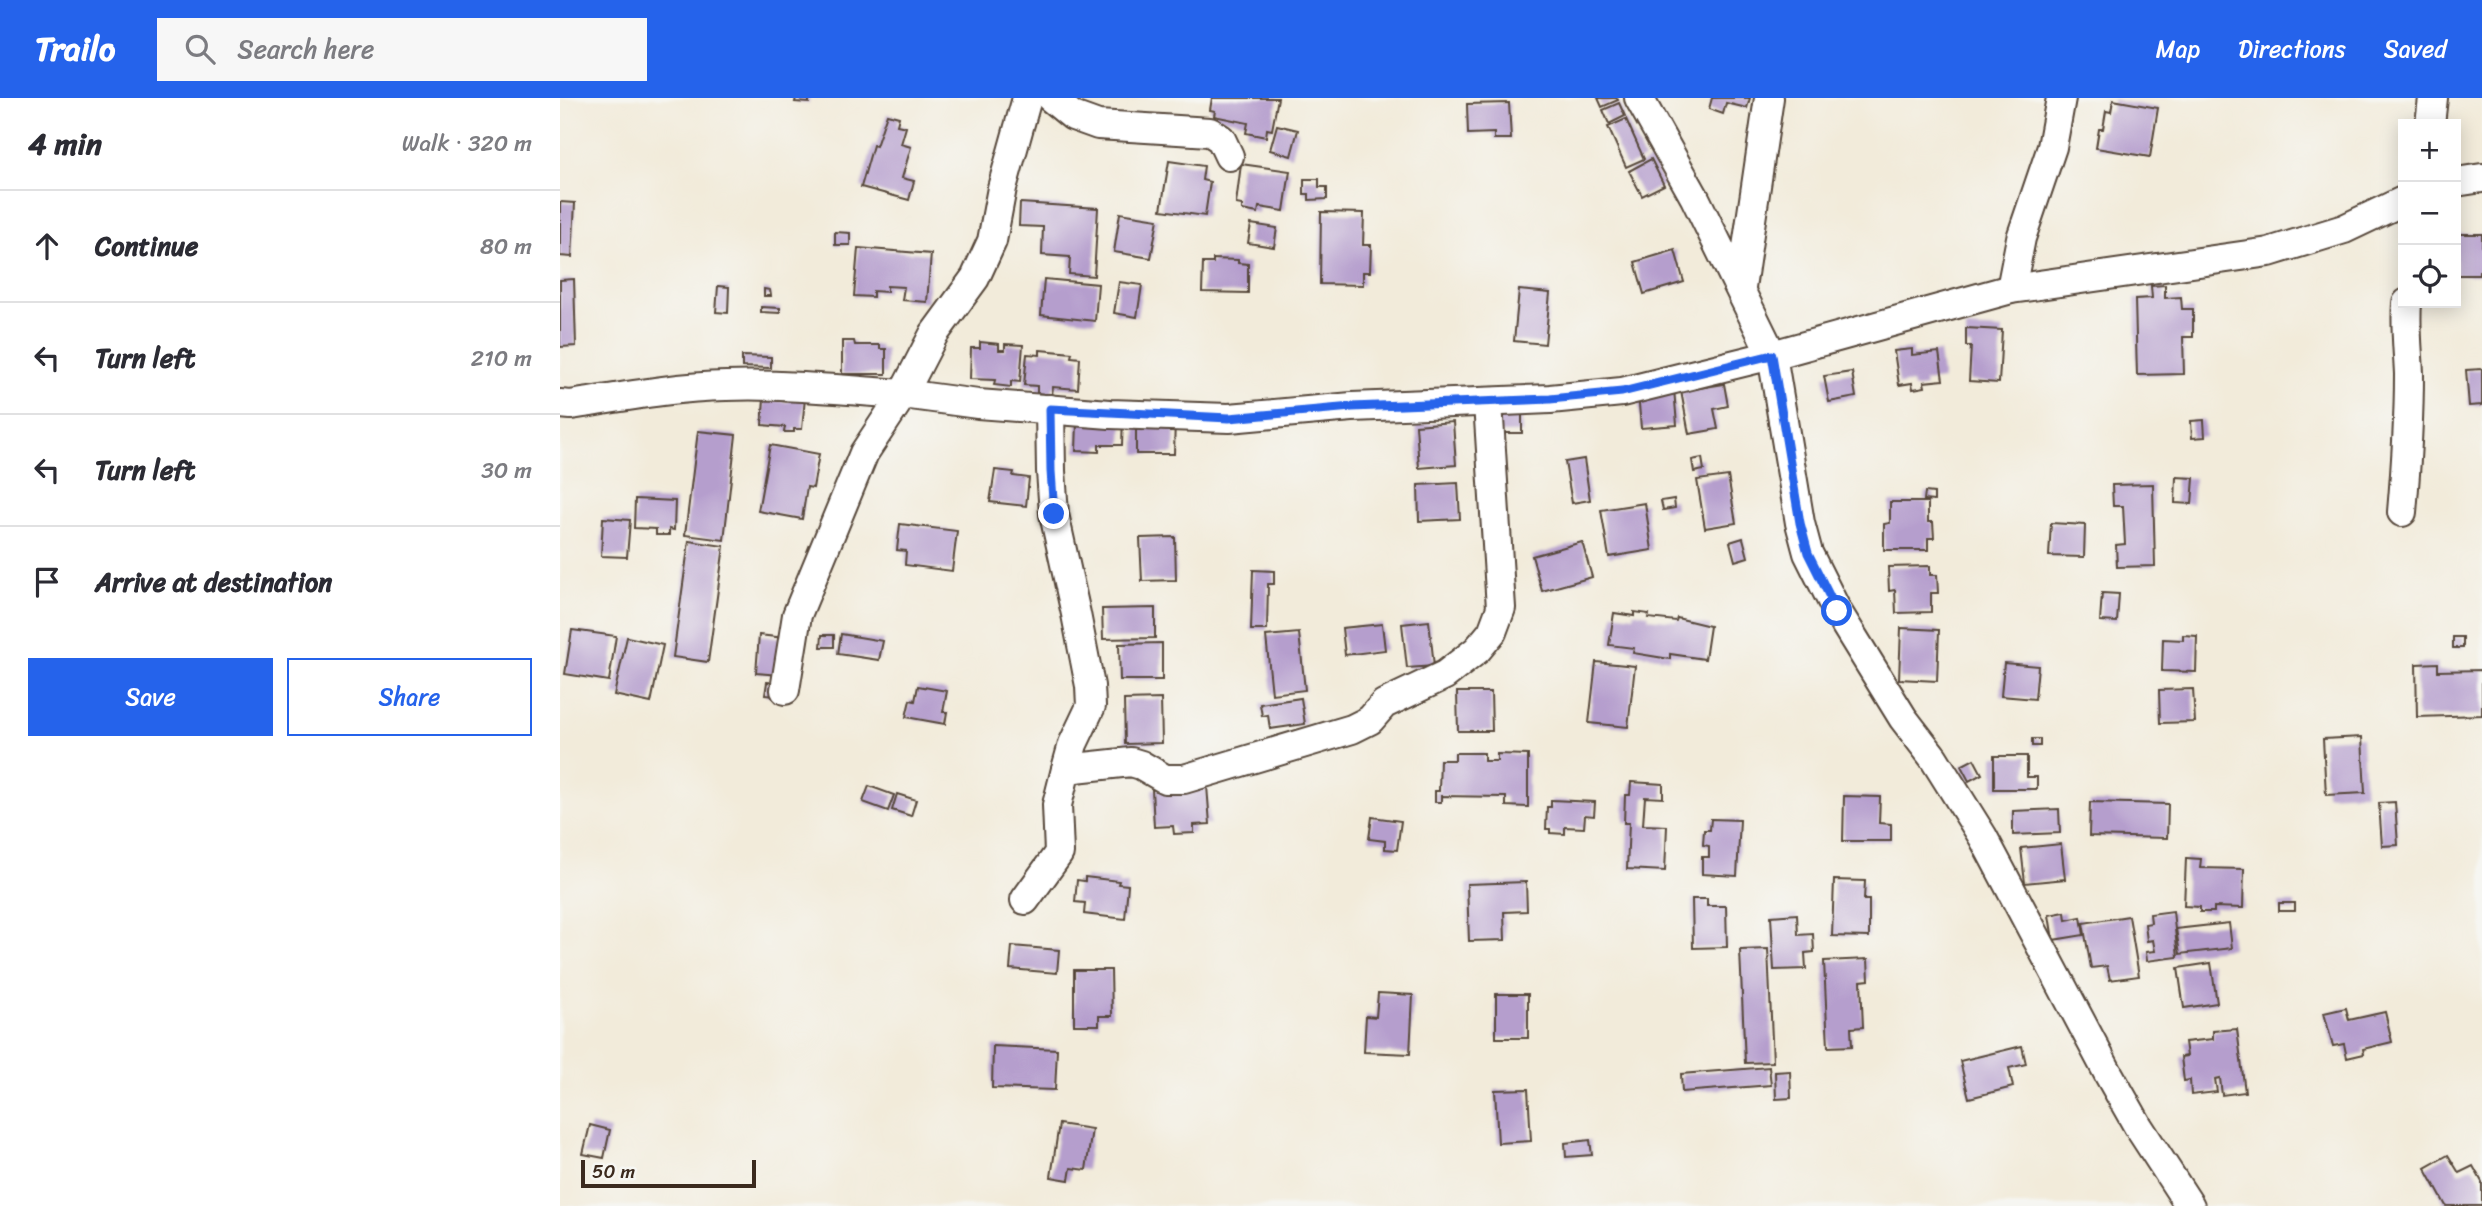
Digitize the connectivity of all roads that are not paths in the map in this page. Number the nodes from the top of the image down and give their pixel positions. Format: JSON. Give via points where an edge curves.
{"nodes":[{"id":1,"x":1027,"y":98,"type":"edge"},
{"id":2,"x":1051,"y":98,"type":"edge"},
{"id":3,"x":1639,"y":98,"type":"edge"},
{"id":4,"x":1769,"y":98,"type":"edge"},
{"id":5,"x":2061,"y":98,"type":"edge"},
{"id":6,"x":2433,"y":98,"type":"edge"},
{"id":7,"x":2431,"y":119,"type":"edge"},
{"id":8,"x":1229,"y":156,"type":"dead end"},
{"id":9,"x":2482,"y":178,"type":"edge"},
{"id":10,"x":2461,"y":181,"type":"edge"},
{"id":11,"x":2398,"y":203,"type":"edge"},
{"id":12,"x":1741,"y":288,"type":"junction"},
{"id":13,"x":2011,"y":289,"type":"junction"},
{"id":14,"x":2407,"y":308,"type":"edge"},
{"id":15,"x":1772,"y":355,"type":"junction"},
{"id":16,"x":903,"y":394,"type":"junction"},
{"id":17,"x":1488,"y":402,"type":"junction"},
{"id":18,"x":560,"y":404,"type":"edge"},
{"id":19,"x":1050,"y":409,"type":"junction"},
{"id":20,"x":2402,"y":512,"type":"dead end"},
{"id":21,"x":785,"y":690,"type":"dead end"},
{"id":22,"x":1066,"y":769,"type":"junction"},
{"id":23,"x":1025,"y":900,"type":"dead end"},
{"id":24,"x":2190,"y":1206,"type":"edge"}],
"edges":[{"from":1,"to":16,"type":"street","via":[[992,241],[975,278],[934,334]]},
{"from":2,"to":8,"type":"street","via":[[1073,116],[1098,125],[1210,132],[1221,139]]},
{"from":3,"to":12,"type":"street"},
{"from":4,"to":12,"type":"street"},
{"from":5,"to":13,"type":"street","via":[[2052,147],[2021,238]]},
{"from":6,"to":7,"type":"street"},
{"from":9,"to":10,"type":"street"},
{"from":11,"to":13,"type":"street","via":[[2344,229],[2269,251]]},
{"from":12,"to":15,"type":"street"},
{"from":13,"to":15,"type":"street"},
{"from":14,"to":20,"type":"street","via":[[2409,373]]},
{"from":15,"to":17,"type":"street","via":[[1622,392]]},
{"from":15,"to":24,"type":"street","via":[[1808,553],[1837,611],[1983,837],[2108,1073]]},
{"from":16,"to":18,"type":"street","via":[[726,386]]},
{"from":16,"to":19,"type":"street"},
{"from":16,"to":21,"type":"street","via":[[864,453],[797,615]]},
{"from":17,"to":19,"type":"street","via":[[1229,418]]},
{"from":17,"to":22,"type":"street","via":[[1501,608],[1492,632],[1477,650],[1445,676],[1384,704],[1370,720],[1352,729],[1184,779],[1165,779],[1131,762]]},
{"from":19,"to":22,"type":"street","via":[[1054,514],[1091,706]]},
{"from":22,"to":23,"type":"street","via":[[1057,806],[1059,853]]}]}
